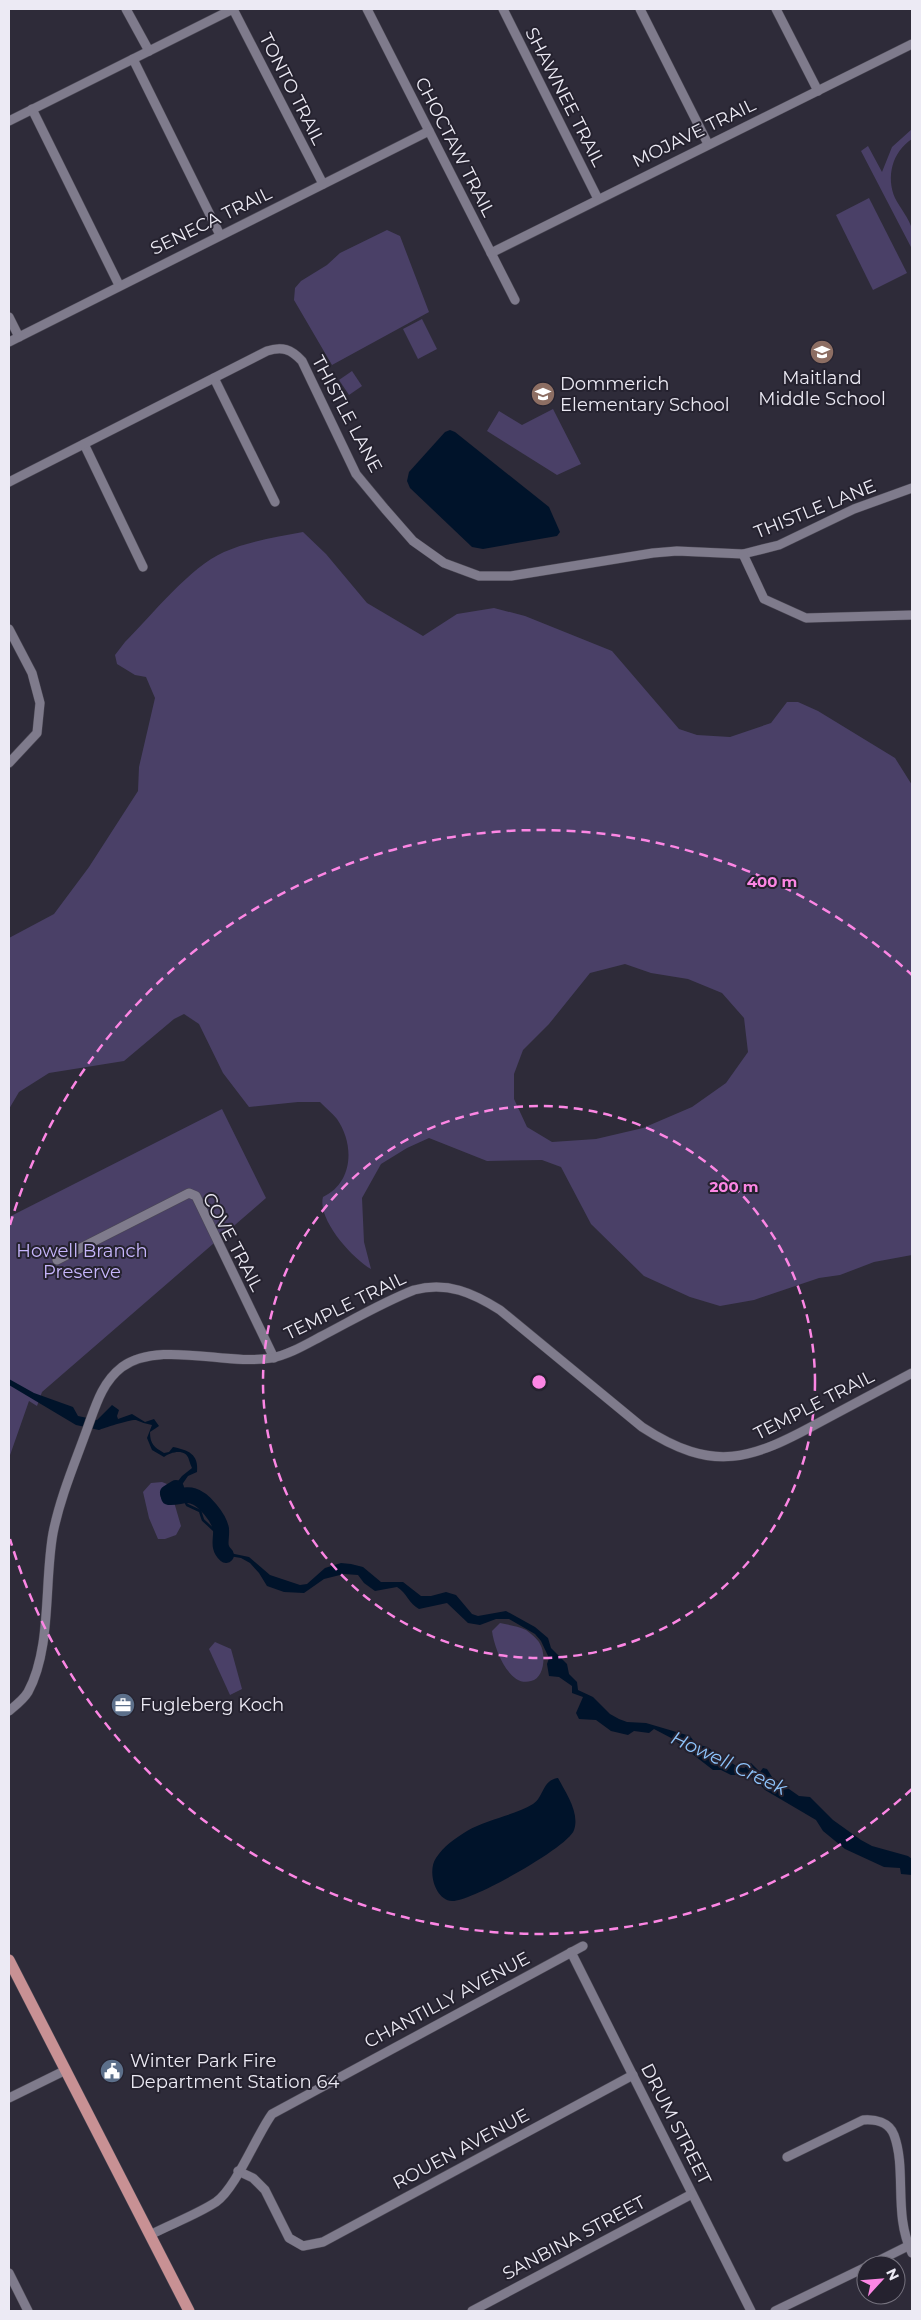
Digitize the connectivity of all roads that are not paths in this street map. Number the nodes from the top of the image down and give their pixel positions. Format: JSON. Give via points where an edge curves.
{"nodes":[{"id":1,"x":126,"y":9,"type":"edge"},
{"id":2,"x":233,"y":9,"type":"edge"},
{"id":3,"x":367,"y":9,"type":"edge"},
{"id":4,"x":503,"y":9,"type":"edge"},
{"id":5,"x":640,"y":9,"type":"edge"},
{"id":6,"x":776,"y":9,"type":"edge"},
{"id":7,"x":912,"y":44,"type":"edge"},
{"id":8,"x":149,"y":51,"type":"junction"},
{"id":9,"x":133,"y":59,"type":"junction"},
{"id":10,"x":818,"y":91,"type":"junction"},
{"id":11,"x":32,"y":110,"type":"junction"},
{"id":12,"x":9,"y":121,"type":"edge"},
{"id":13,"x":429,"y":131,"type":"junction"},
{"id":14,"x":708,"y":144,"type":"junction"},
{"id":15,"x":323,"y":184,"type":"junction"},
{"id":16,"x":598,"y":199,"type":"junction"},
{"id":17,"x":220,"y":235,"type":"junction"},
{"id":18,"x":491,"y":253,"type":"junction"},
{"id":19,"x":119,"y":285,"type":"junction"},
{"id":20,"x":515,"y":300,"type":"dead end"},
{"id":21,"x":9,"y":317,"type":"edge"},
{"id":22,"x":19,"y":337,"type":"junction"},
{"id":23,"x":9,"y":342,"type":"edge"},
{"id":24,"x":214,"y":378,"type":"junction"},
{"id":25,"x":84,"y":444,"type":"junction"},
{"id":26,"x":9,"y":482,"type":"edge"},
{"id":27,"x":912,"y":488,"type":"edge"},
{"id":28,"x":275,"y":502,"type":"dead end"},
{"id":29,"x":743,"y":554,"type":"junction"},
{"id":30,"x":143,"y":567,"type":"dead end"},
{"id":31,"x":912,"y":615,"type":"edge"},
{"id":32,"x":9,"y":629,"type":"edge"},
{"id":33,"x":9,"y":763,"type":"edge"},
{"id":34,"x":57,"y":1260,"type":"dead end"},
{"id":35,"x":274,"y":1358,"type":"junction"},
{"id":36,"x":912,"y":1372,"type":"edge"},
{"id":37,"x":9,"y":1711,"type":"edge"},
{"id":38,"x":583,"y":1946,"type":"dead end"},
{"id":39,"x":571,"y":1952,"type":"junction"},
{"id":40,"x":9,"y":1960,"type":"edge"},
{"id":41,"x":66,"y":2070,"type":"junction"},
{"id":42,"x":633,"y":2075,"type":"junction"},
{"id":43,"x":9,"y":2098,"type":"edge"},
{"id":44,"x":787,"y":2157,"type":"dead end"},
{"id":45,"x":238,"y":2172,"type":"junction"},
{"id":46,"x":692,"y":2194,"type":"junction"},
{"id":47,"x":150,"y":2235,"type":"junction"},
{"id":48,"x":911,"y":2247,"type":"edge"},
{"id":49,"x":893,"y":2255,"type":"edge"},
{"id":50,"x":856,"y":2272,"type":"edge"},
{"id":51,"x":9,"y":2273,"type":"edge"},
{"id":52,"x":28,"y":2311,"type":"edge"},
{"id":53,"x":189,"y":2311,"type":"edge"},
{"id":54,"x":472,"y":2311,"type":"edge"},
{"id":55,"x":751,"y":2311,"type":"edge"},
{"id":56,"x":775,"y":2311,"type":"edge"}],
"edges":[{"from":1,"to":8,"type":"street"},
{"from":2,"to":8,"type":"street"},
{"from":2,"to":15,"type":"street","name":"TONTO TRAIL"},
{"from":3,"to":13,"type":"street","name":"CHOCTAW TRAIL"},
{"from":4,"to":16,"type":"street","name":"SHAWNEE TRAIL"},
{"from":5,"to":14,"type":"street"},
{"from":6,"to":10,"type":"street"},
{"from":7,"to":10,"type":"street","name":"MOJAVE TRAIL"},
{"from":8,"to":9,"type":"street"},
{"from":9,"to":11,"type":"street"},
{"from":9,"to":17,"type":"street"},
{"from":10,"to":14,"type":"street","name":"MOJAVE TRAIL"},
{"from":11,"to":12,"type":"street"},
{"from":11,"to":19,"type":"street"},
{"from":13,"to":15,"type":"street","name":"SENECA TRAIL"},
{"from":13,"to":18,"type":"street","name":"CHOCTAW TRAIL"},
{"from":14,"to":16,"type":"street","name":"MOJAVE TRAIL"},
{"from":15,"to":17,"type":"street","name":"SENECA TRAIL"},
{"from":16,"to":18,"type":"street","name":"MOJAVE TRAIL"},
{"from":17,"to":19,"type":"street","name":"SENECA TRAIL"},
{"from":18,"to":20,"type":"street","name":"CHOCTAW TRAIL"},
{"from":19,"to":22,"type":"street","name":"SENECA TRAIL"},
{"from":21,"to":22,"type":"street"},
{"from":22,"to":23,"type":"street","name":"SENECA TRAIL"},
{"from":24,"to":25,"type":"street","name":"THISTLE LANE"},
{"from":24,"to":28,"type":"street"},
{"from":24,"to":29,"type":"street","name":"THISTLE LANE","via":[[274,348],[296,354],[356,474],[413,541],[444,563],[479,576],[511,576],[653,553]]},
{"from":25,"to":26,"type":"street","name":"THISTLE LANE"},
{"from":25,"to":30,"type":"street"},
{"from":27,"to":29,"type":"street","name":"THISTLE LANE","via":[[854,509],[779,545]]},
{"from":29,"to":31,"type":"street","via":[[764,599],[806,618]]},
{"from":32,"to":33,"type":"street","via":[[32,673],[40,703],[37,733]]},
{"from":34,"to":35,"type":"street","name":"COVE TRAIL","via":[[190,1194],[196,1196]]},
{"from":35,"to":36,"type":"street","name":"TEMPLE TRAIL","via":[[414,1290],[431,1286],[452,1288],[475,1294],[500,1310],[642,1427],[689,1452],[715,1457],[742,1456],[769,1449]]},
{"from":35,"to":37,"type":"street","name":"TEMPLE TRAIL","via":[[242,1360],[174,1355],[136,1360],[109,1380],[93,1412],[55,1525],[37,1667],[27,1694]]},
{"from":38,"to":39,"type":"street","name":"CHANTILLY AVENUE"},
{"from":39,"to":42,"type":"street","name":"DRUM STREET"},
{"from":39,"to":45,"type":"street","name":"CHANTILLY AVENUE","via":[[279,2109],[259,2132]]},
{"from":40,"to":41,"type":"main road"},
{"from":41,"to":43,"type":"street"},
{"from":41,"to":47,"type":"main road"},
{"from":42,"to":45,"type":"street","name":"ROUEN AVENUE","via":[[323,2242],[303,2246],[289,2238],[265,2190],[253,2178]]},
{"from":42,"to":46,"type":"street","name":"DRUM STREET"},
{"from":44,"to":48,"type":"street","via":[[863,2120],[875,2119],[888,2126],[894,2134],[898,2152],[901,2214]]},
{"from":45,"to":47,"type":"street","name":"CHANTILLY AVENUE","via":[[216,2201]]},
{"from":46,"to":54,"type":"street","name":"SANBINA STREET"},
{"from":46,"to":55,"type":"street","name":"DRUM STREET"},
{"from":47,"to":53,"type":"main road"},
{"from":48,"to":49,"type":"street"},
{"from":50,"to":56,"type":"street"},
{"from":51,"to":52,"type":"street"}]}
